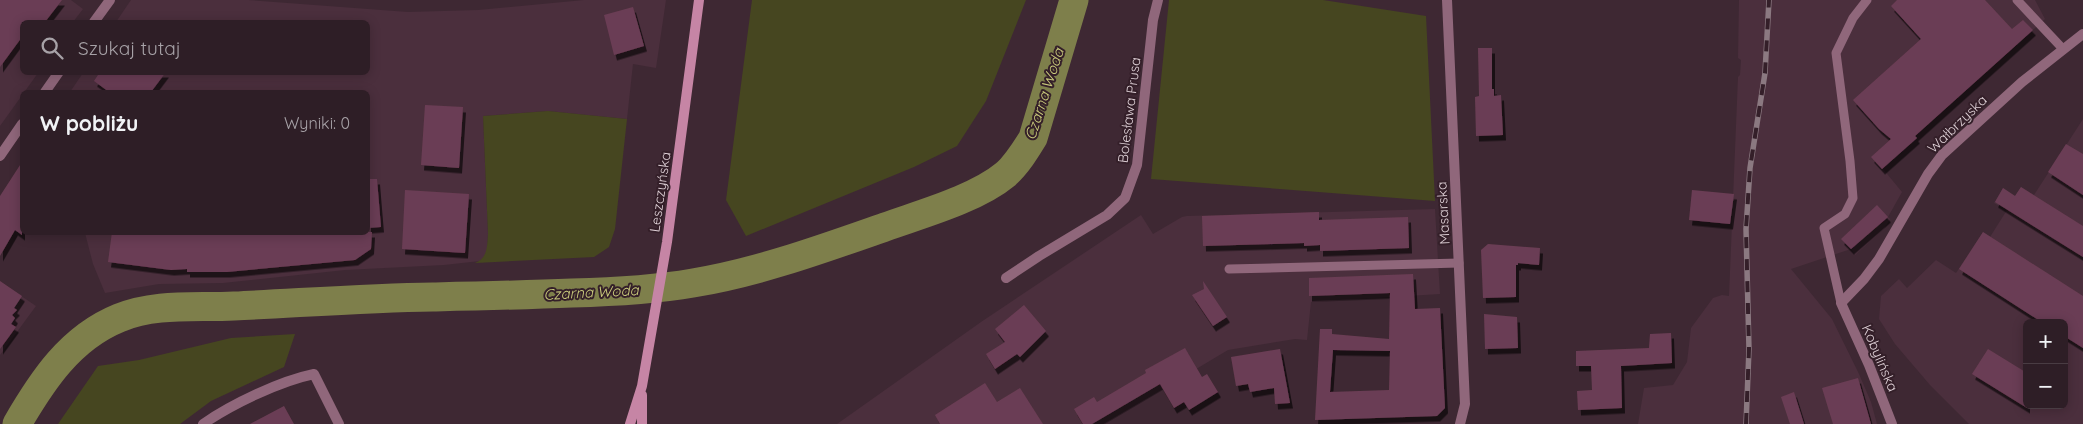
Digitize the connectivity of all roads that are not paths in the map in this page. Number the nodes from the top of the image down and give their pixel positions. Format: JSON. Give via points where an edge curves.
{"nodes":[{"id":1,"x":110,"y":0,"type":"edge"},
{"id":2,"x":700,"y":0,"type":"edge"},
{"id":3,"x":1158,"y":0,"type":"edge"},
{"id":4,"x":1447,"y":0,"type":"edge"},
{"id":5,"x":1867,"y":0,"type":"edge"},
{"id":6,"x":2016,"y":0,"type":"edge"},
{"id":7,"x":95,"y":20,"type":"edge"},
{"id":8,"x":2083,"y":34,"type":"edge"},
{"id":9,"x":2063,"y":49,"type":"junction"},
{"id":10,"x":57,"y":75,"type":"edge"},
{"id":11,"x":46,"y":90,"type":"edge"},
{"id":12,"x":20,"y":127,"type":"edge"},
{"id":13,"x":0,"y":156,"type":"edge"},
{"id":14,"x":1459,"y":263,"type":"junction"},
{"id":15,"x":1229,"y":270,"type":"dead end"},
{"id":16,"x":1006,"y":278,"type":"dead end"},
{"id":17,"x":1841,"y":303,"type":"junction"},
{"id":18,"x":642,"y":386,"type":"junction"},
{"id":19,"x":203,"y":424,"type":"edge"},
{"id":20,"x":339,"y":424,"type":"edge"},
{"id":21,"x":630,"y":424,"type":"edge"},
{"id":22,"x":642,"y":424,"type":"edge"},
{"id":23,"x":1460,"y":424,"type":"edge"},
{"id":24,"x":1892,"y":424,"type":"edge"}],
"edges":[{"from":1,"to":7,"type":"street"},
{"from":2,"to":18,"type":"main road","name":"Leszczyńska","via":[[667,242]]},
{"from":3,"to":16,"type":"street","name":"Bolesława Prusa","via":[[1153,20],[1140,147],[1127,193],[1110,213]]},
{"from":4,"to":14,"type":"street","name":"Masarska"},
{"from":5,"to":17,"type":"lane","via":[[1853,18],[1836,53],[1852,198],[1846,214],[1824,228]]},
{"from":6,"to":9,"type":"lane"},
{"from":8,"to":9,"type":"street","name":"Wałbrzyska"},
{"from":9,"to":17,"type":"street","name":"Wałbrzyska","via":[[1942,155],[1879,259]]},
{"from":10,"to":11,"type":"street"},
{"from":12,"to":13,"type":"street"},
{"from":14,"to":15,"type":"lane"},
{"from":14,"to":23,"type":"street","name":"Masarska","via":[[1465,404]]},
{"from":17,"to":24,"type":"street","name":"Kobylińska"},
{"from":18,"to":21,"type":"main road","name":"Leszczyńska"},
{"from":18,"to":22,"type":"main road","name":"Leszczyńska"},
{"from":19,"to":20,"type":"street","via":[[276,386],[314,374]]}]}
